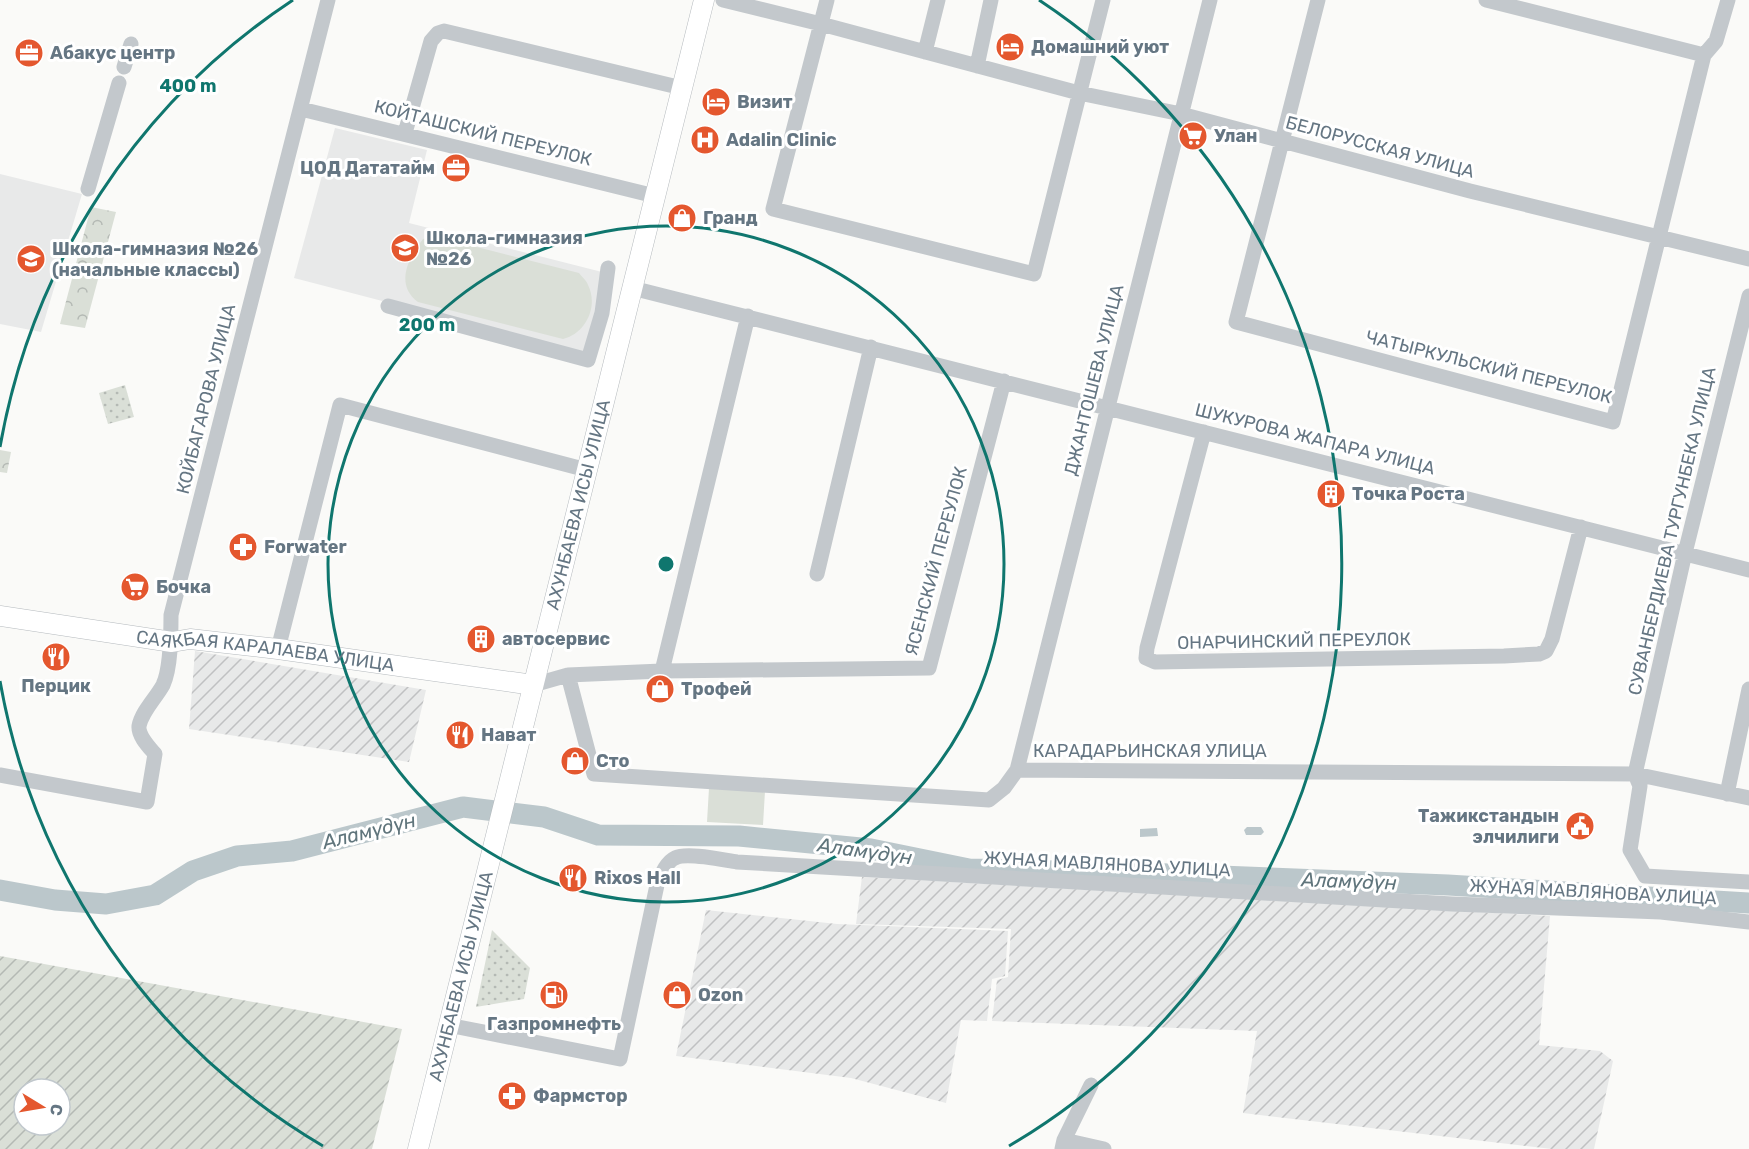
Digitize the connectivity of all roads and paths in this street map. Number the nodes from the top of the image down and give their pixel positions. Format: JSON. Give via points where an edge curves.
{"nodes":[{"id":1,"x":328,"y":0,"type":"edge"},
{"id":2,"x":704,"y":0,"type":"edge"},
{"id":3,"x":723,"y":0,"type":"edge"},
{"id":4,"x":827,"y":0,"type":"edge"},
{"id":5,"x":938,"y":0,"type":"edge"},
{"id":6,"x":992,"y":0,"type":"edge"},
{"id":7,"x":1103,"y":0,"type":"edge"},
{"id":8,"x":1210,"y":0,"type":"edge"},
{"id":9,"x":1318,"y":0,"type":"edge"},
{"id":10,"x":1486,"y":0,"type":"edge"},
{"id":11,"x":1728,"y":0,"type":"edge"},
{"id":12,"x":821,"y":24,"type":"junction"},
{"id":13,"x":130,"y":44,"type":"dead end"},
{"id":14,"x":925,"y":52,"type":"junction"},
{"id":15,"x":1704,"y":55,"type":"junction"},
{"id":16,"x":977,"y":66,"type":"junction"},
{"id":17,"x":124,"y":67,"type":"dead end"},
{"id":18,"x":119,"y":83,"type":"dead end"},
{"id":19,"x":682,"y":88,"type":"junction"},
{"id":20,"x":1079,"y":93,"type":"junction"},
{"id":21,"x":301,"y":109,"type":"junction"},
{"id":22,"x":1181,"y":114,"type":"junction"},
{"id":23,"x":405,"y":133,"type":"junction"},
{"id":24,"x":1282,"y":141,"type":"junction"},
{"id":25,"x":88,"y":189,"type":"dead end"},
{"id":26,"x":655,"y":196,"type":"junction"},
{"id":27,"x":1659,"y":238,"type":"junction"},
{"id":28,"x":1749,"y":259,"type":"edge"},
{"id":29,"x":608,"y":268,"type":"dead end"},
{"id":30,"x":632,"y":288,"type":"junction"},
{"id":31,"x":1749,"y":296,"type":"edge"},
{"id":32,"x":388,"y":306,"type":"dead end"},
{"id":33,"x":748,"y":316,"type":"junction"},
{"id":34,"x":871,"y":348,"type":"junction"},
{"id":35,"x":1004,"y":381,"type":"junction"},
{"id":36,"x":1107,"y":407,"type":"junction"},
{"id":37,"x":1204,"y":432,"type":"junction"},
{"id":38,"x":587,"y":470,"type":"junction"},
{"id":39,"x":1581,"y":527,"type":"junction"},
{"id":40,"x":1685,"y":554,"type":"junction"},
{"id":41,"x":1749,"y":570,"type":"edge"},
{"id":42,"x":817,"y":574,"type":"dead end"},
{"id":43,"x":0,"y":616,"type":"edge"},
{"id":44,"x":172,"y":642,"type":"junction"},
{"id":45,"x":278,"y":649,"type":"junction"},
{"id":46,"x":662,"y":671,"type":"junction"},
{"id":47,"x":568,"y":675,"type":"junction"},
{"id":48,"x":533,"y":685,"type":"junction"},
{"id":49,"x":1749,"y":689,"type":"edge"},
{"id":50,"x":1017,"y":770,"type":"junction"},
{"id":51,"x":1635,"y":774,"type":"junction"},
{"id":52,"x":0,"y":775,"type":"edge"},
{"id":53,"x":1727,"y":794,"type":"junction"},
{"id":54,"x":1749,"y":798,"type":"edge"},
{"id":55,"x":1749,"y":882,"type":"edge"},
{"id":56,"x":1749,"y":922,"type":"edge"},
{"id":57,"x":448,"y":1025,"type":"junction"},
{"id":58,"x":1092,"y":1085,"type":"dead end"},
{"id":59,"x":1063,"y":1144,"type":"edge"},
{"id":60,"x":417,"y":1149,"type":"edge"},
{"id":61,"x":1104,"y":1149,"type":"edge"}],
"edges":[{"from":1,"to":21,"type":"street","name":"КОЙБАГАРОВА УЛИЦА"},
{"from":2,"to":19,"type":"main road","name":"АХУНБАЕВА ИСЫ УЛИЦА"},
{"from":3,"to":12,"type":"street","name":"БЕЛОРУССКАЯ УЛИЦА"},
{"from":4,"to":12,"type":"street"},
{"from":5,"to":14,"type":"street"},
{"from":6,"to":16,"type":"street"},
{"from":7,"to":20,"type":"street"},
{"from":8,"to":22,"type":"street","name":"ДЖАНТОШЕВА УЛИЦА"},
{"from":9,"to":24,"type":"street","name":"ЧАТЫРКУЛЬСКИЙ ПЕРЕУЛОК"},
{"from":10,"to":15,"type":"street"},
{"from":11,"to":15,"type":"street","name":"ЧАТЫРКУЛЬСКИЙ ПЕРЕУЛОК","via":[[1716,41]]},
{"from":12,"to":14,"type":"street","name":"БЕЛОРУССКАЯ УЛИЦА"},
{"from":12,"to":20,"type":"street","via":[[773,209],[1034,274]]},
{"from":13,"to":17,"type":"street"},
{"from":14,"to":16,"type":"street","name":"БЕЛОРУССКАЯ УЛИЦА"},
{"from":15,"to":27,"type":"street","name":"ЧАТЫРКУЛЬСКИЙ ПЕРЕУЛОК"},
{"from":16,"to":20,"type":"street","name":"БЕЛОРУССКАЯ УЛИЦА"},
{"from":18,"to":25,"type":"street"},
{"from":19,"to":23,"type":"street","via":[[444,31],[431,41]]},
{"from":19,"to":26,"type":"main road","name":"АХУНБАЕВА ИСЫ УЛИЦА"},
{"from":20,"to":22,"type":"street","name":"БЕЛОРУССКАЯ УЛИЦА"},
{"from":21,"to":23,"type":"street","name":"КОЙТАШСКИЙ ПЕРЕУЛОК"},
{"from":21,"to":44,"type":"street","name":"КОЙБАГАРОВА УЛИЦА","via":[[171,615]]},
{"from":22,"to":24,"type":"street","name":"БЕЛОРУССКАЯ УЛИЦА"},
{"from":22,"to":36,"type":"street","name":"ДЖАНТОШЕВА УЛИЦА"},
{"from":23,"to":26,"type":"street","name":"КОЙТАШСКИЙ ПЕРЕУЛОК"},
{"from":24,"to":27,"type":"street","name":"БЕЛОРУССКАЯ УЛИЦА"},
{"from":24,"to":27,"type":"street","name":"ЧАТЫРКУЛЬСКИЙ ПЕРЕУЛОК","via":[[1236,322],[1613,422]]},
{"from":26,"to":30,"type":"main road","name":"АХУНБАЕВА ИСЫ УЛИЦА"},
{"from":27,"to":28,"type":"street","name":"БЕЛОРУССКАЯ УЛИЦА"},
{"from":29,"to":32,"type":"street","via":[[602,313],[588,360]]},
{"from":30,"to":33,"type":"street","name":"ШУКУРОВА ЖАПАРА УЛИЦА"},
{"from":30,"to":38,"type":"main road","name":"АХУНБАЕВА ИСЫ УЛИЦА"},
{"from":31,"to":40,"type":"street","name":"СУВАНБЕРДИЕВА ТУРГУНБЕКА УЛИЦА"},
{"from":33,"to":34,"type":"street","name":"ШУКУРОВА ЖАПАРА УЛИЦА"},
{"from":33,"to":46,"type":"street"},
{"from":34,"to":35,"type":"street","name":"ШУКУРОВА ЖАПАРА УЛИЦА"},
{"from":34,"to":42,"type":"street"},
{"from":35,"to":36,"type":"street","name":"ШУКУРОВА ЖАПАРА УЛИЦА"},
{"from":35,"to":46,"type":"street","name":"ЯСЕНСКИЙ ПЕРЕУЛОК","via":[[929,668]]},
{"from":36,"to":37,"type":"street","name":"ШУКУРОВА ЖАПАРА УЛИЦА"},
{"from":36,"to":50,"type":"street","name":"ДЖАНТОШЕВА УЛИЦА"},
{"from":37,"to":39,"type":"street","name":"ШУКУРОВА ЖАПАРА УЛИЦА"},
{"from":37,"to":39,"type":"street","name":"ОНАРЧИНСКИЙ ПЕРЕУЛОК","via":[[1147,648],[1146,657],[1155,662],[1539,654],[1546,651],[1552,639]]},
{"from":38,"to":45,"type":"street","via":[[340,405]]},
{"from":38,"to":48,"type":"main road","name":"АХУНБАЕВА ИСЫ УЛИЦА"},
{"from":39,"to":40,"type":"street","name":"ШУКУРОВА ЖАПАРА УЛИЦА"},
{"from":40,"to":41,"type":"street","name":"ШУКУРОВА ЖАПАРА УЛИЦА"},
{"from":40,"to":51,"type":"street","name":"СУВАНБЕРДИЕВА ТУРГУНБЕКА УЛИЦА"},
{"from":43,"to":44,"type":"main road","name":"САЯКБАЯ КАРАЛАЕВА УЛИЦА"},
{"from":44,"to":45,"type":"main road","name":"САЯКБАЯ КАРАЛАЕВА УЛИЦА","via":[[189,639]]},
{"from":44,"to":52,"type":"street","name":"КОЙБАГАРОВА УЛИЦА","via":[[163,684],[139,726],[140,734],[155,754],[147,802]]},
{"from":45,"to":48,"type":"main road","name":"САЯКБАЯ КАРАЛАЕВА УЛИЦА"},
{"from":46,"to":47,"type":"street","name":"ЯСЕНСКИЙ ПЕРЕУЛОК"},
{"from":47,"to":48,"type":"street"},
{"from":47,"to":50,"type":"street","name":"КАРАДАРЬИНСКАЯ УЛИЦА","via":[[594,774],[989,800]]},
{"from":48,"to":57,"type":"main road","name":"АХУНБАЕВА ИСЫ УЛИЦА"},
{"from":49,"to":53,"type":"street"},
{"from":50,"to":51,"type":"street","name":"КАРАДАРЬИНСКАЯ УЛИЦА"},
{"from":51,"to":53,"type":"street","name":"КАРАДАРЬИНСКАЯ УЛИЦА"},
{"from":51,"to":55,"type":"street","name":"СУВАНБЕРДИЕВА ТУРГУНБЕКА УЛИЦА","via":[[1640,786],[1630,850],[1645,876]]},
{"from":53,"to":54,"type":"street","name":"КАРАДАРЬИНСКАЯ УЛИЦА"},
{"from":56,"to":57,"type":"street","name":"ЖУНАЯ МАВЛЯНОВА УЛИЦА","via":[[1660,912],[1452,904],[682,856],[674,858],[657,885],[620,1059]]},
{"from":57,"to":60,"type":"main road","name":"АХУНБАЕВА ИСЫ УЛИЦА"},
{"from":58,"to":59,"type":"street"},
{"from":59,"to":61,"type":"street"}]}
